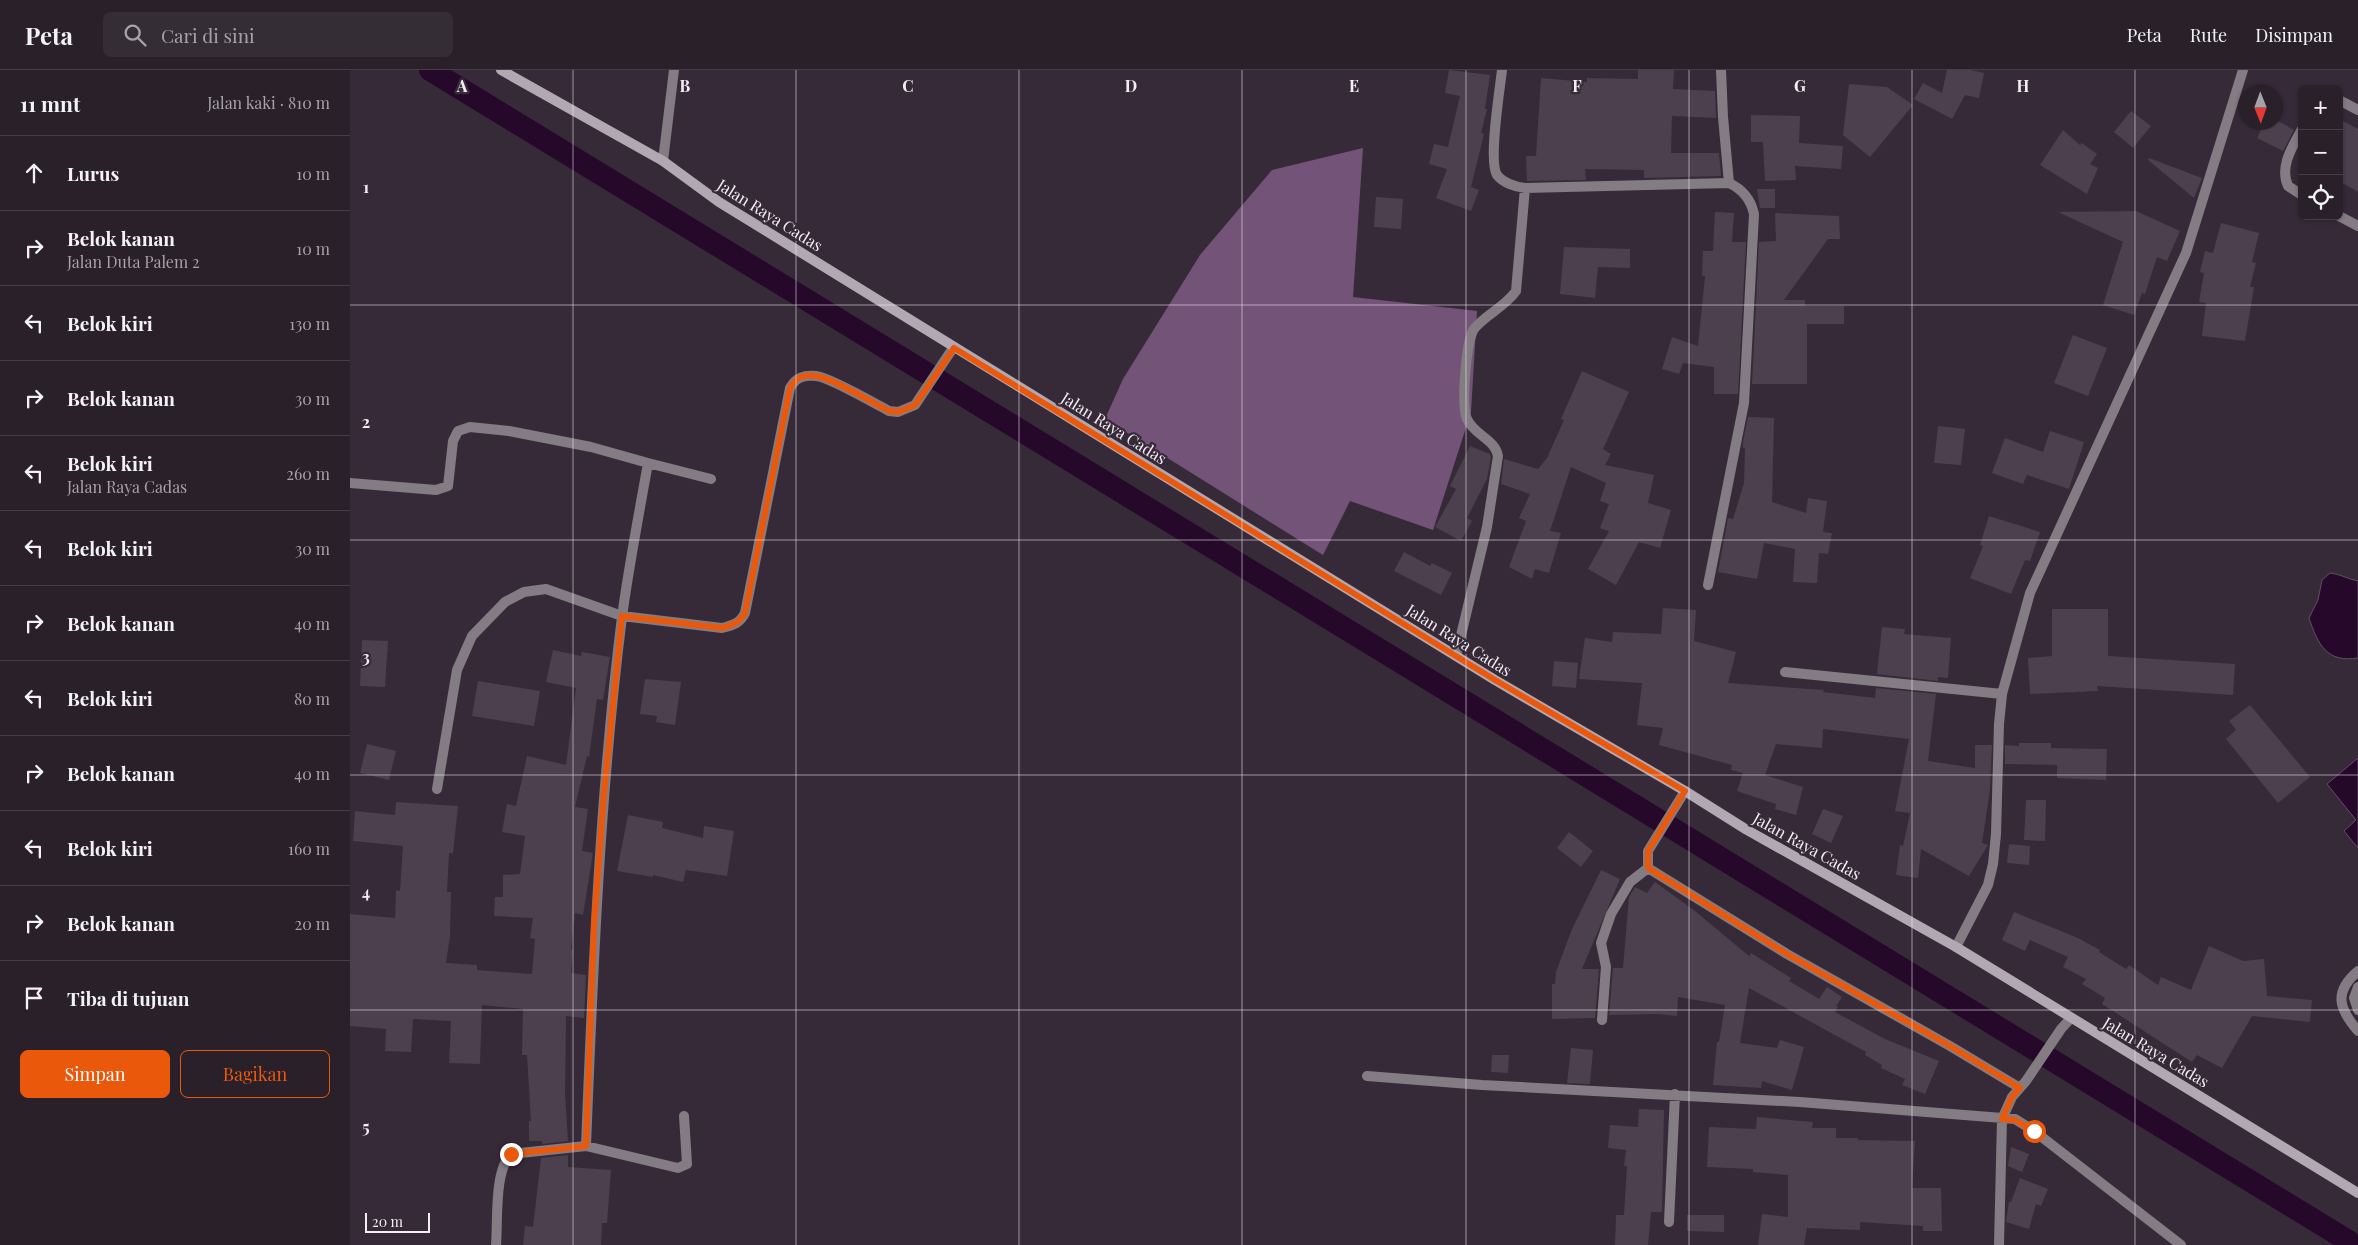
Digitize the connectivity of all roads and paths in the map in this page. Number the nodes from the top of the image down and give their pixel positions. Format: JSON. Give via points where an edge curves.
{"nodes":[{"id":1,"x":501,"y":70,"type":"edge"},
{"id":2,"x":674,"y":70,"type":"edge"},
{"id":3,"x":1502,"y":70,"type":"edge"},
{"id":4,"x":1721,"y":70,"type":"edge"},
{"id":5,"x":2244,"y":70,"type":"edge"},
{"id":6,"x":2343,"y":102,"type":"edge"},
{"id":7,"x":2358,"y":110,"type":"edge"},
{"id":8,"x":2302,"y":130,"type":"edge"},
{"id":9,"x":663,"y":161,"type":"junction"},
{"id":10,"x":1729,"y":183,"type":"junction"},
{"id":11,"x":1525,"y":188,"type":"junction"},
{"id":12,"x":2298,"y":192,"type":"edge"},
{"id":13,"x":2343,"y":218,"type":"edge"},
{"id":14,"x":2358,"y":226,"type":"edge"},
{"id":15,"x":954,"y":348,"type":"junction"},
{"id":16,"x":648,"y":463,"type":"junction"},
{"id":17,"x":711,"y":478,"type":"dead end"},
{"id":18,"x":350,"y":482,"type":"edge"},
{"id":19,"x":1708,"y":585,"type":"dead end"},
{"id":20,"x":622,"y":616,"type":"junction"},
{"id":21,"x":1456,"y":656,"type":"junction"},
{"id":22,"x":1785,"y":672,"type":"dead end"},
{"id":23,"x":2002,"y":694,"type":"junction"},
{"id":24,"x":437,"y":788,"type":"dead end"},
{"id":25,"x":1685,"y":791,"type":"junction"},
{"id":26,"x":1648,"y":868,"type":"junction"},
{"id":27,"x":1956,"y":947,"type":"junction"},
{"id":28,"x":2358,"y":971,"type":"edge"},
{"id":29,"x":2358,"y":988,"type":"edge"},
{"id":30,"x":2358,"y":1010,"type":"edge"},
{"id":31,"x":2071,"y":1018,"type":"junction"},
{"id":32,"x":1602,"y":1020,"type":"dead end"},
{"id":33,"x":2358,"y":1031,"type":"edge"},
{"id":34,"x":1367,"y":1076,"type":"dead end"},
{"id":35,"x":2023,"y":1085,"type":"junction"},
{"id":36,"x":1675,"y":1094,"type":"junction"},
{"id":37,"x":684,"y":1116,"type":"dead end"},
{"id":38,"x":2002,"y":1119,"type":"junction"},
{"id":39,"x":586,"y":1146,"type":"junction"},
{"id":40,"x":2358,"y":1193,"type":"edge"},
{"id":41,"x":1669,"y":1222,"type":"dead end"},
{"id":42,"x":496,"y":1245,"type":"edge"},
{"id":43,"x":1999,"y":1245,"type":"edge"},
{"id":44,"x":2181,"y":1245,"type":"edge"}],
"edges":[{"from":1,"to":9,"type":"street","name":"Jalan Raya Cadas"},
{"from":2,"to":9,"type":"street"},
{"from":3,"to":11,"type":"street","via":[[1495,132],[1495,169],[1506,183]]},
{"from":4,"to":10,"type":"street"},
{"from":5,"to":23,"type":"street","via":[[2186,254],[2030,593]]},
{"from":6,"to":7,"type":"street"},
{"from":8,"to":12,"type":"street","via":[[2285,165],[2288,186]]},
{"from":9,"to":15,"type":"street","name":"Jalan Raya Cadas","via":[[719,202]]},
{"from":10,"to":11,"type":"street"},
{"from":10,"to":19,"type":"street","via":[[1744,194],[1754,214],[1744,403]]},
{"from":11,"to":21,"type":"street","via":[[1516,291],[1510,301],[1476,327],[1470,339],[1465,414],[1474,430],[1495,447],[1498,456],[1487,527]]},
{"from":13,"to":14,"type":"street"},
{"from":15,"to":20,"type":"street","via":[[915,405],[898,412],[889,411],[818,376],[801,376],[794,381],[741,620],[722,628]]},
{"from":15,"to":21,"type":"street","name":"Jalan Raya Cadas"},
{"from":16,"to":17,"type":"street"},
{"from":16,"to":18,"type":"street","via":[[510,431],[470,427],[458,431],[453,441],[445,489]]},
{"from":16,"to":20,"type":"street"},
{"from":20,"to":24,"type":"street","via":[[546,589],[524,592],[505,602],[472,636],[457,670]]},
{"from":20,"to":39,"type":"street","via":[[594,925]]},
{"from":21,"to":25,"type":"street","name":"Jalan Raya Cadas"},
{"from":22,"to":23,"type":"street"},
{"from":23,"to":27,"type":"street","via":[[1993,864],[1988,884]]},
{"from":25,"to":26,"type":"street","via":[[1648,851]]},
{"from":25,"to":27,"type":"street","name":"Jalan Raya Cadas","via":[[1747,830]]},
{"from":26,"to":32,"type":"street","via":[[1630,882],[1611,914],[1603,936],[1601,943],[1606,967]]},
{"from":26,"to":35,"type":"street","via":[[1787,954]]},
{"from":27,"to":31,"type":"street","name":"Jalan Raya Cadas"},
{"from":28,"to":33,"type":"street","via":[[2346,981],[2341,998],[2344,1014]]},
{"from":29,"to":30,"type":"street","via":[[2354,998]]},
{"from":31,"to":35,"type":"street"},
{"from":31,"to":40,"type":"street","name":"Jalan Raya Cadas"},
{"from":34,"to":36,"type":"street","via":[[1482,1086]]},
{"from":35,"to":38,"type":"street","via":[[2012,1097]]},
{"from":36,"to":38,"type":"street"},
{"from":36,"to":41,"type":"street"},
{"from":37,"to":39,"type":"street","via":[[687,1164],[678,1168]]},
{"from":38,"to":43,"type":"street"},
{"from":38,"to":44,"type":"street","via":[[2015,1120],[2034,1131]]},
{"from":39,"to":42,"type":"street","via":[[518,1152],[505,1160],[501,1174]]}]}
